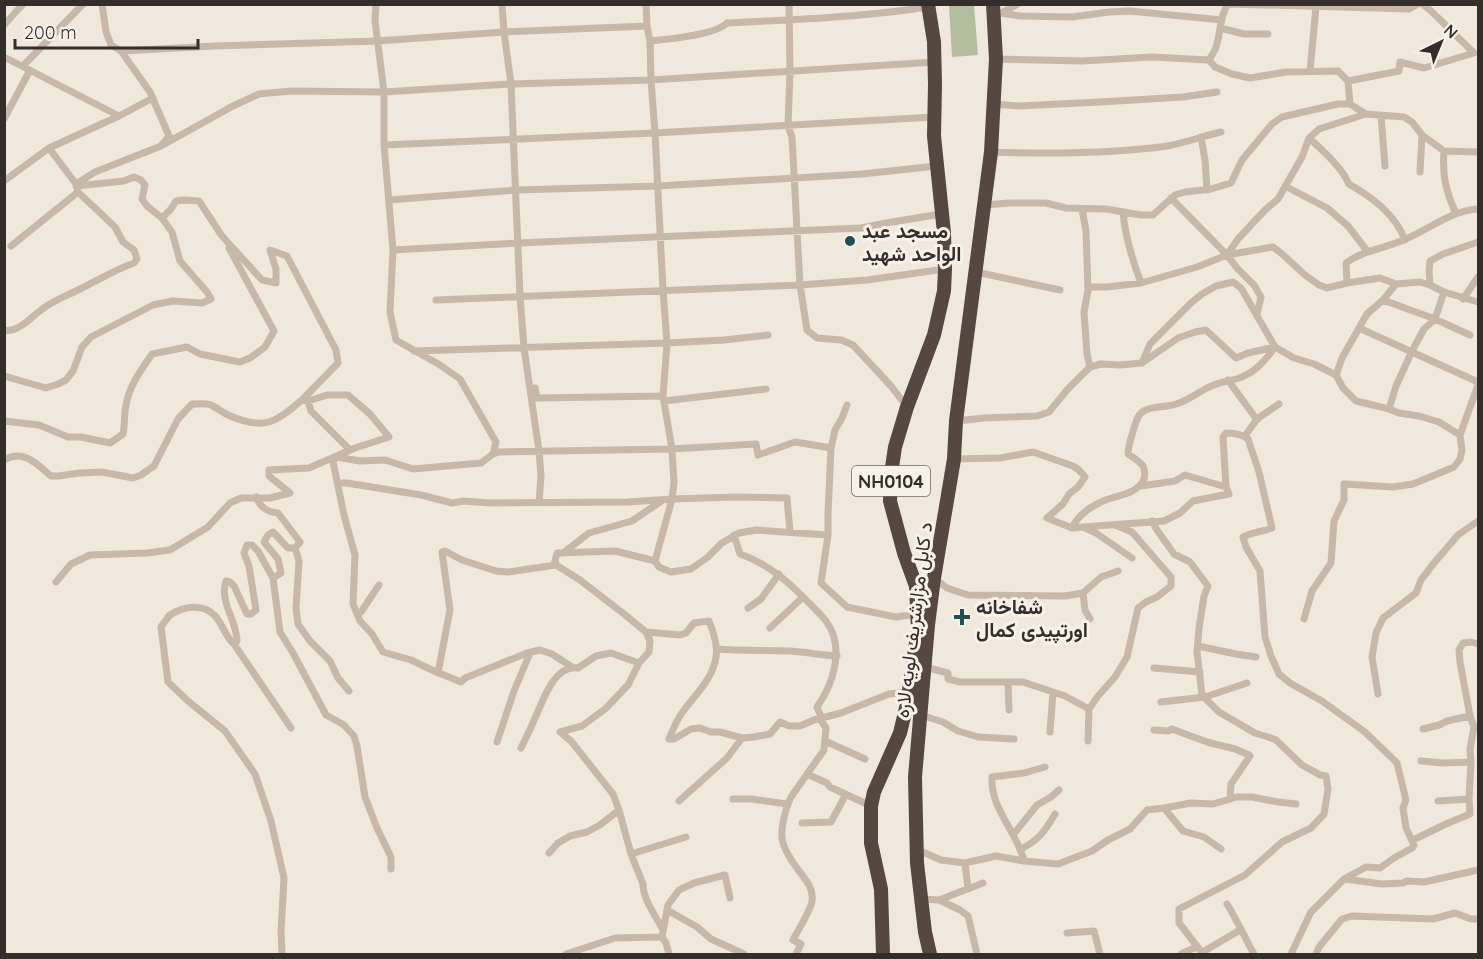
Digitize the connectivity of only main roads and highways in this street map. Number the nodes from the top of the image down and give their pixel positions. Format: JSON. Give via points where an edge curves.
{"nodes":[{"id":1,"x":928,"y":6,"type":"edge"},
{"id":2,"x":996,"y":11,"type":"edge"},
{"id":3,"x":884,"y":954,"type":"edge"},
{"id":4,"x":930,"y":954,"type":"edge"}],
"edges":[{"from":1,"to":3,"type":"highway","name":"د کابل مزارشریف لویه لاره","number":"NH0104","via":[[934,42],[934,117],[944,291],[934,334],[895,447],[891,474],[890,501],[916,586],[918,629],[900,733],[871,807],[871,843],[881,890]]},
{"from":2,"to":4,"type":"highway","name":"د کابل مزارشریف لویه لاره","number":"NH0104","via":[[991,152],[954,459],[933,583],[915,777],[916,849]]}]}
